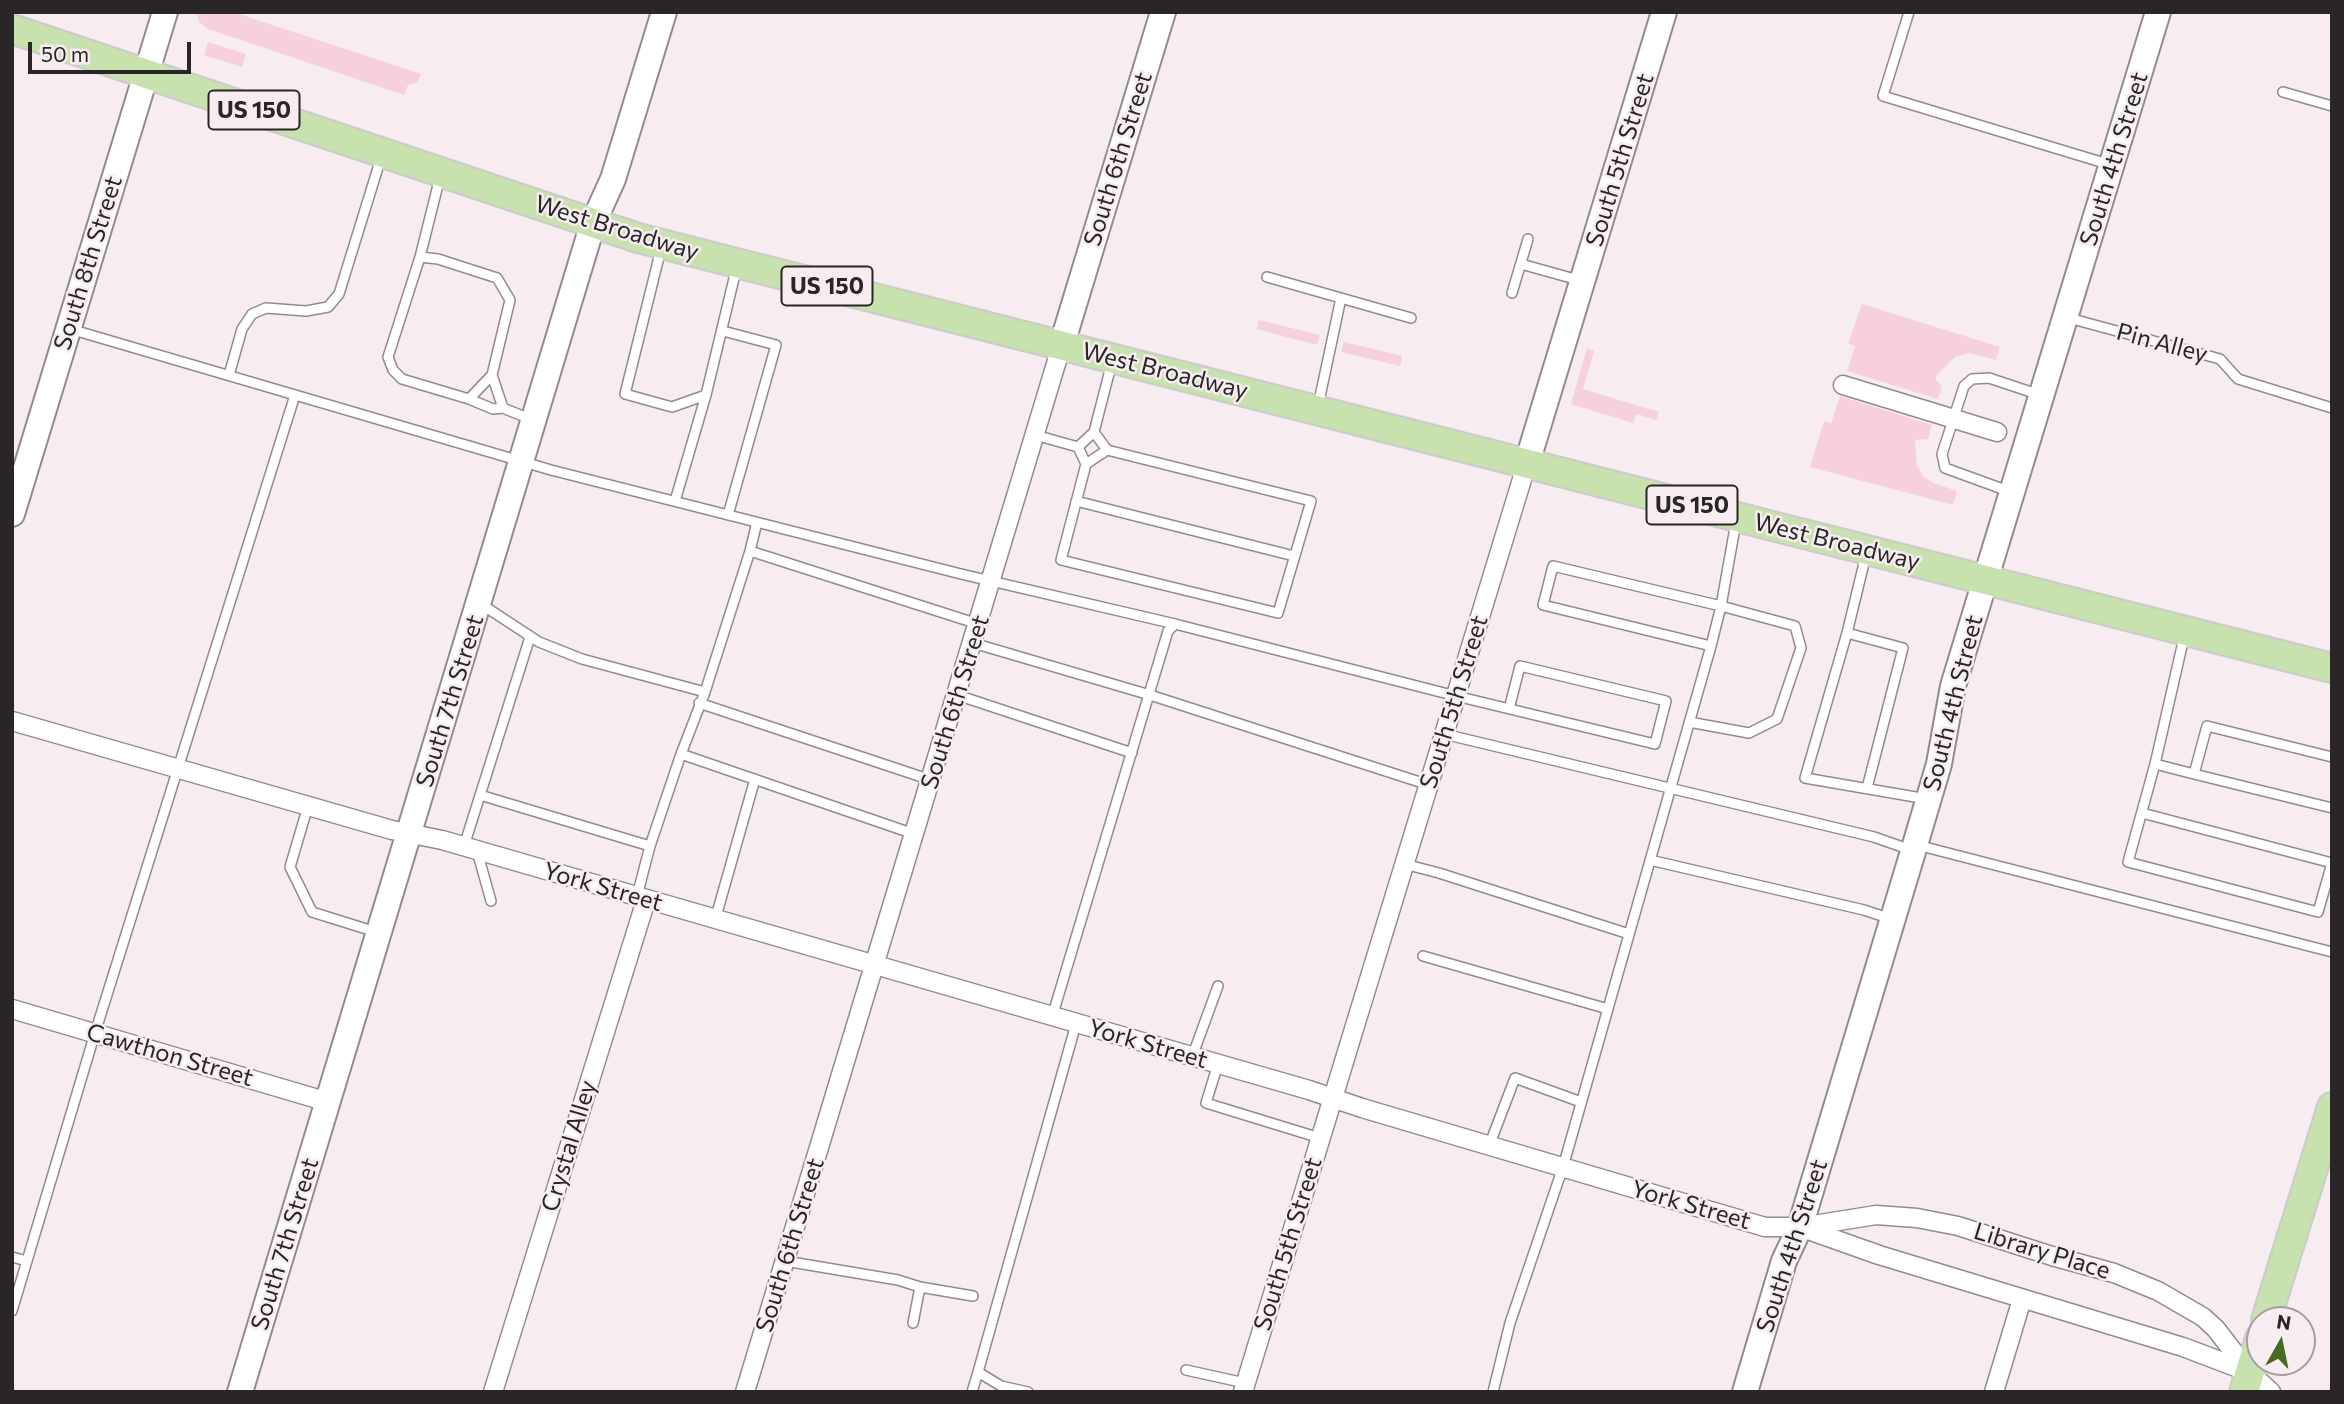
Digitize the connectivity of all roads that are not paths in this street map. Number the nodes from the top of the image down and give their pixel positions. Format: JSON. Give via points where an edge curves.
{"nodes":[{"id":1,"x":165,"y":12,"type":"edge"},
{"id":2,"x":664,"y":12,"type":"edge"},
{"id":3,"x":1163,"y":12,"type":"edge"},
{"id":4,"x":1664,"y":12,"type":"edge"},
{"id":5,"x":1909,"y":12,"type":"edge"},
{"id":6,"x":2158,"y":12,"type":"edge"},
{"id":7,"x":12,"y":29,"type":"edge"},
{"id":8,"x":146,"y":74,"type":"junction"},
{"id":9,"x":2283,"y":92,"type":"dead end"},
{"id":10,"x":2332,"y":106,"type":"edge"},
{"id":11,"x":383,"y":153,"type":"junction"},
{"id":12,"x":2112,"y":166,"type":"junction"},
{"id":13,"x":441,"y":172,"type":"junction"},
{"id":14,"x":593,"y":223,"type":"junction"},
{"id":15,"x":1528,"y":239,"type":"dead end"},
{"id":16,"x":662,"y":244,"type":"junction"},
{"id":17,"x":421,"y":257,"type":"junction"},
{"id":18,"x":738,"y":264,"type":"junction"},
{"id":19,"x":1521,"y":264,"type":"junction"},
{"id":20,"x":1267,"y":277,"type":"dead end"},
{"id":21,"x":1584,"y":281,"type":"junction"},
{"id":22,"x":1512,"y":293,"type":"dead end"},
{"id":23,"x":1341,"y":298,"type":"junction"},
{"id":24,"x":2065,"y":317,"type":"junction"},
{"id":25,"x":1411,"y":318,"type":"dead end"},
{"id":26,"x":69,"y":328,"type":"junction"},
{"id":27,"x":723,"y":331,"type":"junction"},
{"id":28,"x":1062,"y":344,"type":"junction"},
{"id":29,"x":1113,"y":358,"type":"junction"},
{"id":30,"x":229,"y":375,"type":"junction"},
{"id":31,"x":492,"y":375,"type":"junction"},
{"id":32,"x":1843,"y":384,"type":"dead end"},
{"id":33,"x":295,"y":395,"type":"junction"},
{"id":34,"x":706,"y":395,"type":"junction"},
{"id":35,"x":2042,"y":396,"type":"junction"},
{"id":36,"x":469,"y":399,"type":"junction"},
{"id":37,"x":503,"y":408,"type":"junction"},
{"id":38,"x":2332,"y":408,"type":"edge"},
{"id":39,"x":1317,"y":410,"type":"junction"},
{"id":40,"x":1954,"y":418,"type":"junction"},
{"id":41,"x":535,"y":421,"type":"junction"},
{"id":42,"x":1094,"y":432,"type":"junction"},
{"id":43,"x":1997,"y":432,"type":"dead end"},
{"id":44,"x":1035,"y":435,"type":"junction"},
{"id":45,"x":1078,"y":447,"type":"junction"},
{"id":46,"x":1107,"y":450,"type":"junction"},
{"id":47,"x":523,"y":462,"type":"junction"},
{"id":48,"x":1527,"y":463,"type":"junction"},
{"id":49,"x":1086,"y":464,"type":"junction"},
{"id":50,"x":2013,"y":493,"type":"junction"},
{"id":51,"x":675,"y":501,"type":"junction"},
{"id":52,"x":1076,"y":501,"type":"junction"},
{"id":53,"x":12,"y":514,"type":"edge"},
{"id":54,"x":728,"y":515,"type":"junction"},
{"id":55,"x":1737,"y":517,"type":"junction"},
{"id":56,"x":757,"y":522,"type":"junction"},
{"id":57,"x":1867,"y":550,"type":"junction"},
{"id":58,"x":750,"y":551,"type":"junction"},
{"id":59,"x":1294,"y":556,"type":"junction"},
{"id":60,"x":991,"y":580,"type":"junction"},
{"id":61,"x":1986,"y":580,"type":"junction"},
{"id":62,"x":480,"y":603,"type":"junction"},
{"id":63,"x":1721,"y":606,"type":"junction"},
{"id":64,"x":978,"y":624,"type":"junction"},
{"id":65,"x":1175,"y":624,"type":"junction"},
{"id":66,"x":2185,"y":631,"type":"junction"},
{"id":67,"x":1847,"y":633,"type":"junction"},
{"id":68,"x":530,"y":637,"type":"junction"},
{"id":69,"x":972,"y":643,"type":"junction"},
{"id":70,"x":1711,"y":646,"type":"junction"},
{"id":71,"x":2332,"y":668,"type":"edge"},
{"id":72,"x":705,"y":692,"type":"junction"},
{"id":73,"x":957,"y":695,"type":"junction"},
{"id":74,"x":1150,"y":695,"type":"junction"},
{"id":75,"x":1456,"y":696,"type":"junction"},
{"id":76,"x":699,"y":703,"type":"junction"},
{"id":77,"x":1509,"y":709,"type":"junction"},
{"id":78,"x":12,"y":721,"type":"edge"},
{"id":79,"x":1689,"y":722,"type":"junction"},
{"id":80,"x":1444,"y":734,"type":"junction"},
{"id":81,"x":1132,"y":753,"type":"junction"},
{"id":82,"x":681,"y":754,"type":"junction"},
{"id":83,"x":2332,"y":757,"type":"edge"},
{"id":84,"x":2155,"y":764,"type":"junction"},
{"id":85,"x":178,"y":769,"type":"junction"},
{"id":86,"x":2194,"y":774,"type":"junction"},
{"id":87,"x":755,"y":779,"type":"junction"},
{"id":88,"x":931,"y":780,"type":"junction"},
{"id":89,"x":1429,"y":785,"type":"junction"},
{"id":90,"x":1671,"y":788,"type":"junction"},
{"id":91,"x":1867,"y":788,"type":"junction"},
{"id":92,"x":480,"y":795,"type":"junction"},
{"id":93,"x":1929,"y":800,"type":"junction"},
{"id":94,"x":308,"y":806,"type":"junction"},
{"id":95,"x":2332,"y":808,"type":"edge"},
{"id":96,"x":2142,"y":813,"type":"junction"},
{"id":97,"x":410,"y":833,"type":"junction"},
{"id":98,"x":915,"y":835,"type":"junction"},
{"id":99,"x":650,"y":846,"type":"junction"},
{"id":100,"x":470,"y":848,"type":"junction"},
{"id":101,"x":1914,"y":848,"type":"junction"},
{"id":102,"x":1650,"y":860,"type":"junction"},
{"id":103,"x":2332,"y":863,"type":"edge"},
{"id":104,"x":1404,"y":864,"type":"junction"},
{"id":105,"x":641,"y":898,"type":"junction"},
{"id":106,"x":491,"y":901,"type":"dead end"},
{"id":107,"x":715,"y":920,"type":"junction"},
{"id":108,"x":1893,"y":920,"type":"junction"},
{"id":109,"x":379,"y":933,"type":"junction"},
{"id":110,"x":1629,"y":934,"type":"junction"},
{"id":111,"x":2332,"y":952,"type":"edge"},
{"id":112,"x":1423,"y":956,"type":"dead end"},
{"id":113,"x":875,"y":966,"type":"junction"},
{"id":114,"x":1219,"y":986,"type":"dead end"},
{"id":115,"x":12,"y":1009,"type":"edge"},
{"id":116,"x":1608,"y":1009,"type":"junction"},
{"id":117,"x":1052,"y":1017,"type":"junction"},
{"id":118,"x":1076,"y":1024,"type":"junction"},
{"id":119,"x":95,"y":1033,"type":"junction"},
{"id":120,"x":1192,"y":1057,"type":"junction"},
{"id":121,"x":1218,"y":1064,"type":"junction"},
{"id":122,"x":1332,"y":1098,"type":"junction"},
{"id":123,"x":328,"y":1102,"type":"junction"},
{"id":124,"x":1581,"y":1102,"type":"junction"},
{"id":125,"x":2329,"y":1124,"type":"edge"},
{"id":126,"x":1320,"y":1139,"type":"junction"},
{"id":127,"x":1489,"y":1146,"type":"junction"},
{"id":128,"x":1563,"y":1167,"type":"junction"},
{"id":129,"x":1800,"y":1227,"type":"junction"},
{"id":130,"x":12,"y":1257,"type":"edge"},
{"id":131,"x":27,"y":1261,"type":"junction"},
{"id":132,"x":785,"y":1261,"type":"junction"},
{"id":133,"x":919,"y":1287,"type":"junction"},
{"id":134,"x":972,"y":1296,"type":"dead end"},
{"id":135,"x":2022,"y":1299,"type":"junction"},
{"id":136,"x":2270,"y":1306,"type":"edge"},
{"id":137,"x":12,"y":1311,"type":"edge"},
{"id":138,"x":913,"y":1323,"type":"dead end"},
{"id":139,"x":1186,"y":1370,"type":"dead end"},
{"id":140,"x":978,"y":1372,"type":"junction"},
{"id":141,"x":2247,"y":1382,"type":"edge"},
{"id":142,"x":1244,"y":1387,"type":"edge"},
{"id":143,"x":240,"y":1392,"type":"edge"},
{"id":144,"x":493,"y":1392,"type":"edge"},
{"id":145,"x":745,"y":1392,"type":"edge"},
{"id":146,"x":972,"y":1392,"type":"edge"},
{"id":147,"x":1028,"y":1392,"type":"edge"},
{"id":148,"x":1493,"y":1392,"type":"edge"},
{"id":149,"x":1745,"y":1392,"type":"edge"},
{"id":150,"x":1994,"y":1392,"type":"edge"},
{"id":151,"x":2271,"y":1392,"type":"edge"}],
"edges":[{"from":1,"to":8,"type":"street","name":"South 8th Street"},
{"from":2,"to":14,"type":"street","name":"South 7th Street","via":[[613,179]]},
{"from":3,"to":28,"type":"street","name":"South 6th Street"},
{"from":4,"to":21,"type":"street","name":"South 5th Street"},
{"from":5,"to":12,"type":"lane","via":[[1883,96]]},
{"from":6,"to":12,"type":"street","name":"South 4th Street"},
{"from":7,"to":8,"type":"main road","name":"West Broadway","number":"US 150"},
{"from":8,"to":11,"type":"main road","name":"West Broadway","number":"US 150"},
{"from":8,"to":26,"type":"street","name":"South 8th Street"},
{"from":9,"to":10,"type":"lane"},
{"from":11,"to":13,"type":"main road","name":"West Broadway","number":"US 150"},
{"from":11,"to":30,"type":"lane","via":[[338,295],[328,307],[306,311],[266,307],[252,314],[242,329]]},
{"from":12,"to":24,"type":"street","name":"South 4th Street"},
{"from":13,"to":14,"type":"main road","name":"West Broadway","number":"US 150"},
{"from":13,"to":17,"type":"lane"},
{"from":14,"to":16,"type":"main road","name":"West Broadway","number":"US 150"},
{"from":14,"to":41,"type":"street","name":"South 7th Street"},
{"from":15,"to":19,"type":"lane"},
{"from":16,"to":18,"type":"main road","name":"West Broadway","number":"US 150"},
{"from":16,"to":34,"type":"lane","via":[[625,394],[672,407]]},
{"from":17,"to":31,"type":"lane","via":[[497,278],[510,300]]},
{"from":17,"to":36,"type":"lane","via":[[388,357],[402,379]]},
{"from":18,"to":27,"type":"lane"},
{"from":18,"to":28,"type":"main road","name":"West Broadway","number":"US 150"},
{"from":19,"to":21,"type":"lane"},
{"from":19,"to":22,"type":"lane"},
{"from":20,"to":23,"type":"lane"},
{"from":21,"to":48,"type":"street","name":"South 5th Street"},
{"from":23,"to":25,"type":"lane"},
{"from":23,"to":39,"type":"lane"},
{"from":24,"to":35,"type":"street","name":"South 4th Street"},
{"from":24,"to":38,"type":"lane","name":"Pin Alley","via":[[2220,359],[2238,379]]},
{"from":26,"to":30,"type":"lane"},
{"from":26,"to":53,"type":"street","name":"South 8th Street"},
{"from":27,"to":34,"type":"lane"},
{"from":27,"to":54,"type":"lane","via":[[776,345]]},
{"from":28,"to":29,"type":"main road","name":"West Broadway","number":"US 150"},
{"from":28,"to":44,"type":"street","name":"South 6th Street"},
{"from":29,"to":39,"type":"main road","name":"West Broadway","number":"US 150"},
{"from":29,"to":42,"type":"lane"},
{"from":30,"to":33,"type":"lane"},
{"from":31,"to":36,"type":"lane"},
{"from":31,"to":37,"type":"lane"},
{"from":32,"to":40,"type":"street"},
{"from":33,"to":47,"type":"lane"},
{"from":33,"to":85,"type":"lane"},
{"from":34,"to":51,"type":"lane"},
{"from":35,"to":40,"type":"lane","via":[[1989,378],[1972,379],[1964,386]]},
{"from":35,"to":50,"type":"street","name":"South 4th Street"},
{"from":36,"to":37,"type":"lane","via":[[493,409]]},
{"from":37,"to":41,"type":"lane"},
{"from":39,"to":48,"type":"main road","name":"West Broadway","number":"US 150"},
{"from":40,"to":43,"type":"street"},
{"from":40,"to":50,"type":"lane","via":[[1942,454],[1945,468]]},
{"from":41,"to":47,"type":"street","name":"South 7th Street"},
{"from":42,"to":45,"type":"lane"},
{"from":42,"to":46,"type":"lane"},
{"from":44,"to":45,"type":"lane"},
{"from":44,"to":60,"type":"street","name":"South 6th Street"},
{"from":45,"to":49,"type":"lane"},
{"from":46,"to":49,"type":"lane"},
{"from":46,"to":59,"type":"lane","via":[[1311,501]]},
{"from":47,"to":51,"type":"lane"},
{"from":47,"to":62,"type":"street","name":"South 7th Street"},
{"from":48,"to":55,"type":"main road","name":"West Broadway","number":"US 150"},
{"from":48,"to":75,"type":"street","name":"South 5th Street"},
{"from":49,"to":52,"type":"lane"},
{"from":50,"to":61,"type":"street","name":"South 4th Street"},
{"from":51,"to":54,"type":"lane"},
{"from":52,"to":59,"type":"lane"},
{"from":52,"to":59,"type":"lane","via":[[1061,560],[1278,613]]},
{"from":54,"to":56,"type":"lane"},
{"from":55,"to":57,"type":"main road","name":"West Broadway","number":"US 150"},
{"from":55,"to":63,"type":"lane"},
{"from":56,"to":58,"type":"lane"},
{"from":56,"to":60,"type":"lane"},
{"from":57,"to":61,"type":"main road","name":"West Broadway","number":"US 150"},
{"from":57,"to":67,"type":"lane"},
{"from":58,"to":64,"type":"lane"},
{"from":58,"to":72,"type":"lane"},
{"from":60,"to":64,"type":"street","name":"South 6th Street"},
{"from":60,"to":65,"type":"lane"},
{"from":61,"to":66,"type":"main road","name":"West Broadway","number":"US 150"},
{"from":61,"to":93,"type":"street","name":"South 4th Street","via":[[1954,686]]},
{"from":62,"to":68,"type":"lane"},
{"from":62,"to":97,"type":"street","name":"South 7th Street"},
{"from":63,"to":70,"type":"lane"},
{"from":63,"to":70,"type":"lane","via":[[1553,566],[1543,605]]},
{"from":63,"to":79,"type":"lane","via":[[1795,625],[1801,648],[1777,719],[1749,733]]},
{"from":64,"to":69,"type":"street","name":"South 6th Street"},
{"from":65,"to":74,"type":"lane","via":[[1168,631]]},
{"from":65,"to":75,"type":"lane"},
{"from":66,"to":71,"type":"main road","name":"West Broadway","number":"US 150"},
{"from":66,"to":84,"type":"lane"},
{"from":67,"to":91,"type":"lane","via":[[1903,649]]},
{"from":67,"to":91,"type":"lane","via":[[1805,778]]},
{"from":68,"to":72,"type":"lane","via":[[582,659]]},
{"from":68,"to":92,"type":"lane"},
{"from":69,"to":73,"type":"street","name":"South 6th Street"},
{"from":69,"to":74,"type":"lane"},
{"from":70,"to":79,"type":"lane"},
{"from":72,"to":76,"type":"lane"},
{"from":73,"to":81,"type":"lane"},
{"from":73,"to":88,"type":"street","name":"South 6th Street"},
{"from":74,"to":81,"type":"lane"},
{"from":74,"to":89,"type":"lane"},
{"from":75,"to":77,"type":"lane"},
{"from":75,"to":80,"type":"street","name":"South 5th Street"},
{"from":76,"to":82,"type":"lane"},
{"from":76,"to":88,"type":"lane"},
{"from":77,"to":77,"type":"lane","via":[[1655,744],[1666,701],[1520,666]]},
{"from":78,"to":85,"type":"street","name":"York Street"},
{"from":79,"to":90,"type":"lane"},
{"from":80,"to":89,"type":"street","name":"South 5th Street"},
{"from":80,"to":90,"type":"lane"},
{"from":81,"to":117,"type":"lane"},
{"from":82,"to":87,"type":"lane"},
{"from":82,"to":99,"type":"lane"},
{"from":83,"to":86,"type":"lane","via":[[2207,726]]},
{"from":84,"to":86,"type":"lane"},
{"from":84,"to":96,"type":"lane"},
{"from":85,"to":94,"type":"street","name":"York Street"},
{"from":85,"to":119,"type":"lane"},
{"from":86,"to":95,"type":"lane"},
{"from":87,"to":98,"type":"lane"},
{"from":87,"to":107,"type":"lane"},
{"from":88,"to":98,"type":"street","name":"South 6th Street"},
{"from":89,"to":104,"type":"street","name":"South 5th Street"},
{"from":90,"to":101,"type":"lane"},
{"from":90,"to":102,"type":"lane"},
{"from":91,"to":93,"type":"lane"},
{"from":92,"to":99,"type":"lane"},
{"from":92,"to":100,"type":"lane"},
{"from":93,"to":101,"type":"street","name":"South 4th Street"},
{"from":94,"to":97,"type":"street","name":"York Street"},
{"from":94,"to":109,"type":"lane","via":[[290,867],[312,912]]},
{"from":96,"to":103,"type":"lane"},
{"from":96,"to":103,"type":"lane","via":[[2128,862],[2318,912]]},
{"from":97,"to":100,"type":"street","name":"York Street"},
{"from":97,"to":109,"type":"street","name":"South 7th Street"},
{"from":98,"to":113,"type":"street","name":"South 6th Street"},
{"from":99,"to":105,"type":"lane"},
{"from":100,"to":105,"type":"street","name":"York Street"},
{"from":100,"to":106,"type":"lane"},
{"from":101,"to":108,"type":"street","name":"South 4th Street"},
{"from":101,"to":111,"type":"lane"},
{"from":102,"to":108,"type":"lane","via":[[1864,909]]},
{"from":102,"to":110,"type":"lane"},
{"from":104,"to":110,"type":"lane"},
{"from":104,"to":122,"type":"street","name":"South 5th Street"},
{"from":105,"to":107,"type":"street","name":"York Street"},
{"from":105,"to":144,"type":"street","name":"Crystal Alley"},
{"from":107,"to":113,"type":"street","name":"York Street"},
{"from":108,"to":129,"type":"street","name":"South 4th Street"},
{"from":109,"to":123,"type":"street","name":"South 7th Street"},
{"from":110,"to":116,"type":"lane"},
{"from":112,"to":116,"type":"lane"},
{"from":113,"to":117,"type":"street","name":"York Street"},
{"from":113,"to":132,"type":"street","name":"South 6th Street"},
{"from":114,"to":120,"type":"lane"},
{"from":115,"to":119,"type":"street","name":"Cawthon Street"},
{"from":116,"to":124,"type":"lane"},
{"from":117,"to":118,"type":"street","name":"York Street"},
{"from":118,"to":120,"type":"street","name":"York Street"},
{"from":118,"to":140,"type":"lane"},
{"from":119,"to":123,"type":"street","name":"Cawthon Street"},
{"from":119,"to":131,"type":"lane"},
{"from":120,"to":121,"type":"street","name":"York Street"},
{"from":121,"to":122,"type":"street","name":"York Street"},
{"from":121,"to":126,"type":"lane","via":[[1206,1104]]},
{"from":122,"to":126,"type":"street","name":"South 5th Street"},
{"from":122,"to":127,"type":"street","name":"York Street"},
{"from":123,"to":143,"type":"street","name":"South 7th Street"},
{"from":124,"to":127,"type":"lane","via":[[1515,1079]]},
{"from":124,"to":128,"type":"lane"},
{"from":125,"to":136,"type":"main road"},
{"from":126,"to":142,"type":"street","name":"South 5th Street"},
{"from":127,"to":128,"type":"street","name":"York Street"},
{"from":128,"to":129,"type":"street","name":"York Street","via":[[1765,1227]]},
{"from":128,"to":148,"type":"lane","via":[[1510,1323]]},
{"from":129,"to":135,"type":"street","name":"York Street"},
{"from":129,"to":141,"type":"street","name":"Library Place","via":[[1876,1215],[1917,1218],[2114,1273],[2203,1317],[2216,1329]]},
{"from":129,"to":149,"type":"street","name":"South 4th Street","via":[[1784,1261]]},
{"from":130,"to":131,"type":"lane"},
{"from":131,"to":137,"type":"lane"},
{"from":132,"to":133,"type":"lane"},
{"from":132,"to":145,"type":"street","name":"South 6th Street"},
{"from":133,"to":134,"type":"lane"},
{"from":133,"to":138,"type":"lane"},
{"from":135,"to":141,"type":"street","name":"York Street","via":[[2183,1347]]},
{"from":135,"to":150,"type":"street"},
{"from":139,"to":142,"type":"lane"},
{"from":140,"to":146,"type":"lane"},
{"from":140,"to":147,"type":"lane","via":[[1001,1386]]},
{"from":141,"to":151,"type":"street","name":"York Street"}]}
